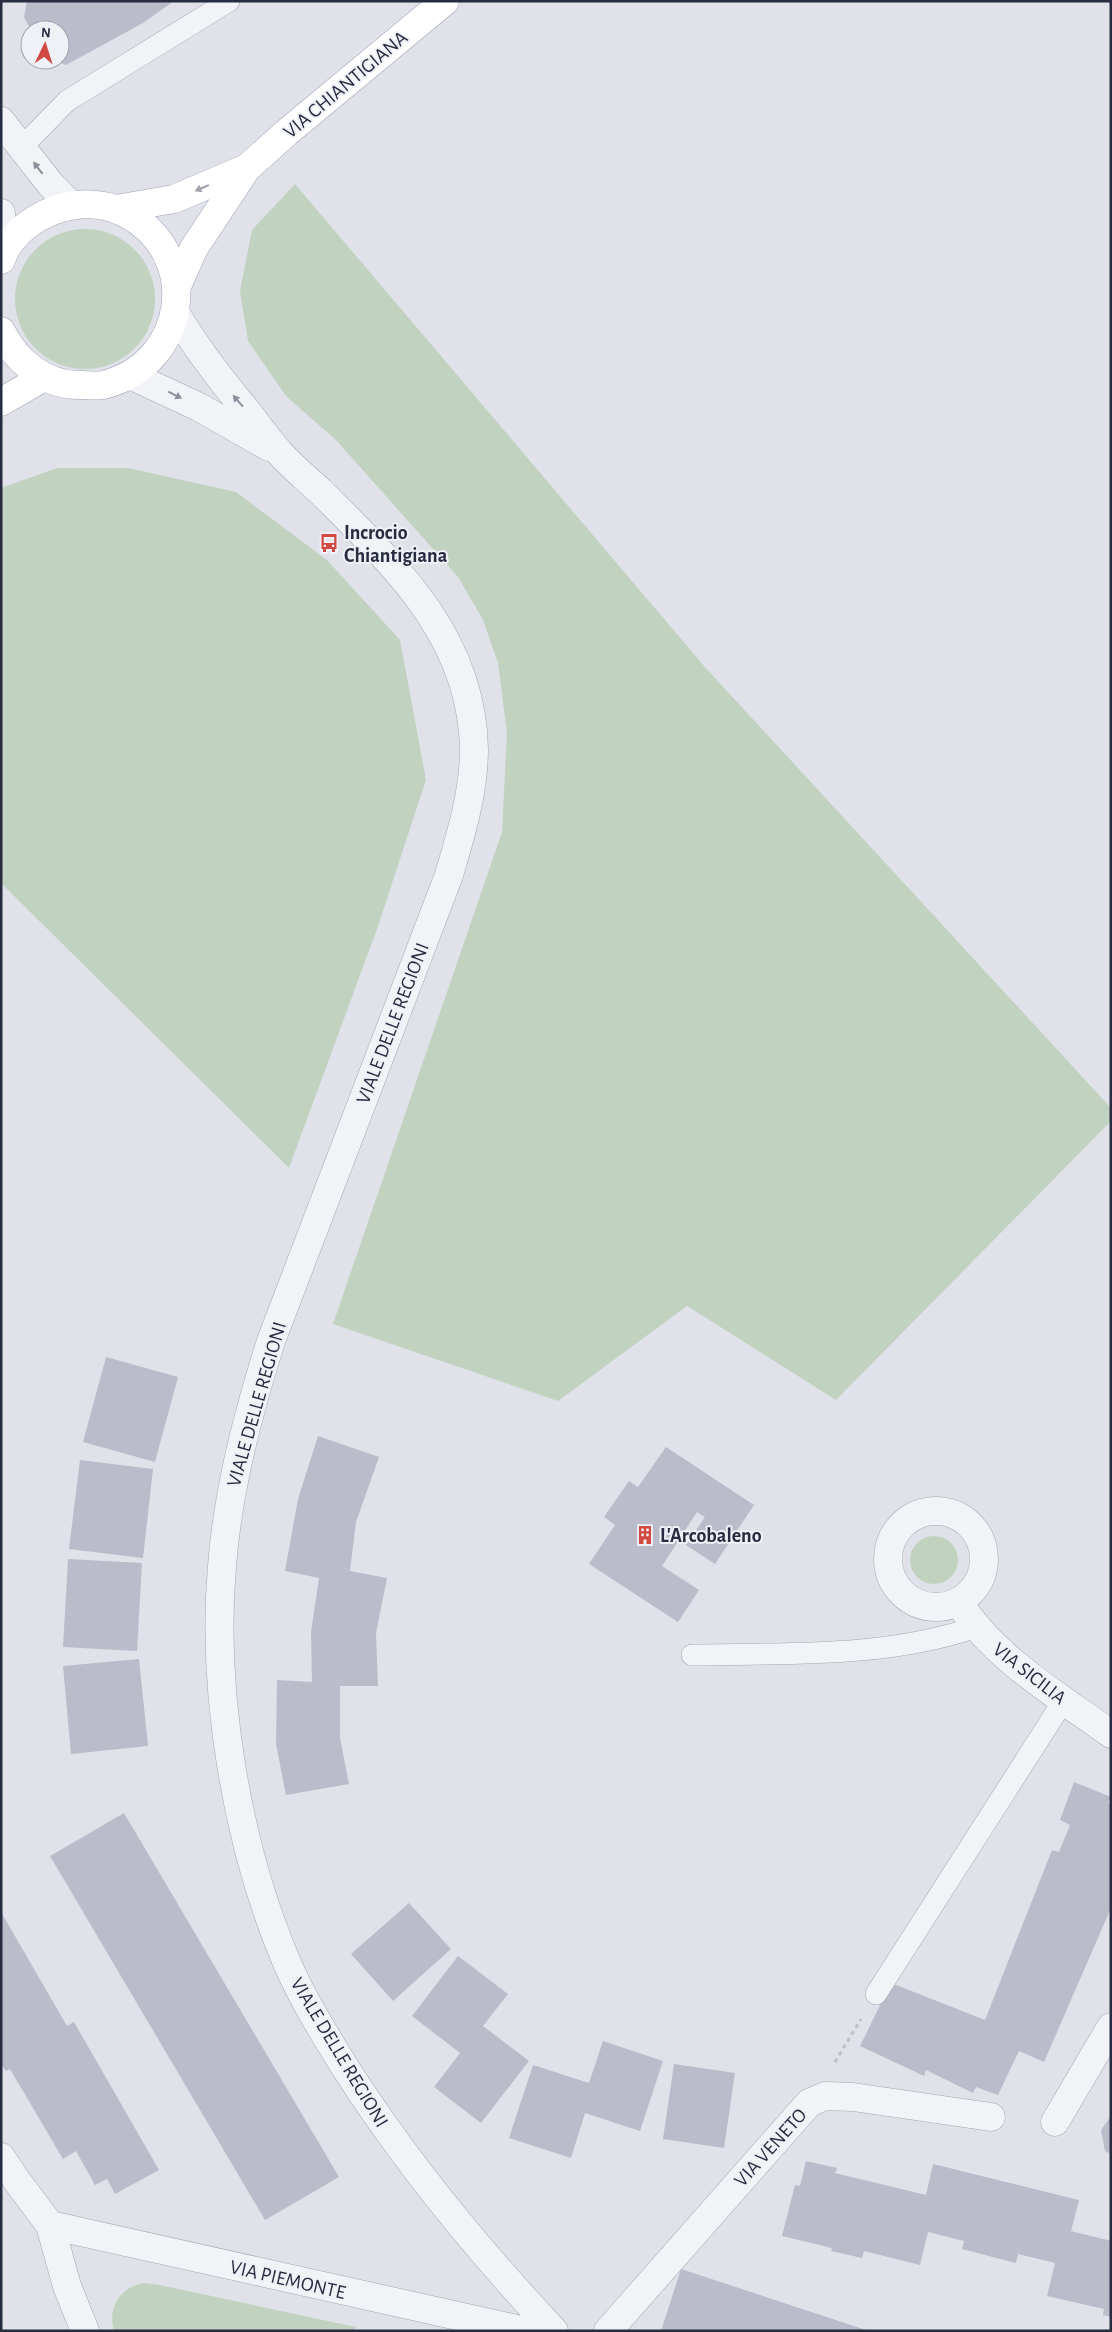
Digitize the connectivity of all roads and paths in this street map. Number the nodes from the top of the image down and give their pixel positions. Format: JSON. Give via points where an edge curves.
{"nodes":[{"id":1,"x":229,"y":1,"type":"edge"},
{"id":2,"x":445,"y":1,"type":"edge"},
{"id":3,"x":1,"y":121,"type":"edge"},
{"id":4,"x":22,"y":147,"type":"junction"},
{"id":5,"x":247,"y":168,"type":"junction"},
{"id":6,"x":70,"y":204,"type":"junction"},
{"id":7,"x":116,"y":209,"type":"junction"},
{"id":8,"x":1,"y":213,"type":"edge"},
{"id":9,"x":2,"y":257,"type":"edge"},
{"id":10,"x":177,"y":286,"type":"junction"},
{"id":11,"x":175,"y":312,"type":"junction"},
{"id":12,"x":1,"y":330,"type":"edge"},
{"id":13,"x":130,"y":375,"type":"junction"},
{"id":14,"x":44,"y":377,"type":"junction"},
{"id":15,"x":1,"y":402,"type":"edge"},
{"id":16,"x":279,"y":452,"type":"junction"},
{"id":17,"x":959,"y":1602,"type":"dead end"},
{"id":18,"x":976,"y":1627,"type":"junction"},
{"id":19,"x":692,"y":1655,"type":"dead end"},
{"id":20,"x":1064,"y":1700,"type":"junction"},
{"id":21,"x":1111,"y":1734,"type":"edge"},
{"id":22,"x":876,"y":1994,"type":"joint"},
{"id":23,"x":1111,"y":2027,"type":"edge"},
{"id":24,"x":809,"y":2103,"type":"junction"},
{"id":25,"x":991,"y":2117,"type":"dead end"},
{"id":26,"x":1055,"y":2122,"type":"dead end"},
{"id":27,"x":1,"y":2157,"type":"edge"},
{"id":28,"x":50,"y":2225,"type":"junction"},
{"id":29,"x":85,"y":2331,"type":"edge"},
{"id":30,"x":525,"y":2331,"type":"edge"},
{"id":31,"x":554,"y":2331,"type":"edge"},
{"id":32,"x":608,"y":2331,"type":"edge"}],
"edges":[{"from":1,"to":4,"type":"lane","via":[[67,101]]},
{"from":2,"to":5,"type":"main road","name":"VIA CHIANTIGIANA"},
{"from":3,"to":4,"type":"street"},
{"from":6,"to":4,"type":"street","one_way":true},
{"from":5,"to":7,"type":"main road","name":"VIA CHIANTIGIANA","one_way":true,"via":[[174,199]]},
{"from":5,"to":10,"type":"main road","name":"VIA CHIANTIGIANA","via":[[194,248]]},
{"from":6,"to":7,"type":"main road","name":"VIA CHIANTIGIANA","via":[[94,204]]},
{"from":6,"to":9,"type":"main road","name":"VIA CHIANTIGIANA","via":[[43,214],[20,231]]},
{"from":7,"to":10,"type":"main road","name":"VIA CHIANTIGIANA","via":[[139,221],[158,239],[170,261]]},
{"from":8,"to":9,"type":"street"},
{"from":10,"to":11,"type":"main road","name":"VIA CHIANTIGIANA"},
{"from":11,"to":13,"type":"main road","name":"VIA CHIANTIGIANA","via":[[166,338],[151,359]]},
{"from":16,"to":11,"type":"street","name":"VIALE DELLE REGIONI","one_way":true,"via":[[211,368]]},
{"from":12,"to":14,"type":"main road","name":"VIA CHIANTIGIANA","via":[[8,345],[24,363]]},
{"from":13,"to":14,"type":"main road","name":"VIA CHIANTIGIANA","via":[[102,385],[72,385]]},
{"from":13,"to":16,"type":"street","name":"VIALE DELLE REGIONI","one_way":true,"via":[[199,407]]},
{"from":14,"to":15,"type":"main road"},
{"from":16,"to":31,"type":"street","name":"VIALE DELLE REGIONI","via":[[382,553],[438,624],[460,673],[474,749],[467,811],[449,875],[271,1341],[241,1450],[232,1489],[222,1567],[221,1663],[230,1754],[246,1841],[264,1901],[288,1965],[329,2041],[378,2119],[425,2182],[488,2259]]},
{"from":17,"to":18,"type":"street","name":"VIA SICILIA"},
{"from":18,"to":19,"type":"lane","via":[[951,1635],[887,1646],[812,1652]]},
{"from":18,"to":20,"type":"street","name":"VIA SICILIA","via":[[997,1648]]},
{"from":20,"to":21,"type":"street","name":"VIA SICILIA"},
{"from":20,"to":22,"type":"lane"},
{"from":22,"to":24,"type":"path"},
{"from":23,"to":26,"type":"street"},
{"from":24,"to":25,"type":"street","name":"VIA VENETO","via":[[825,2096],[853,2097]]},
{"from":24,"to":32,"type":"street","name":"VIA VENETO"},
{"from":27,"to":28,"type":"street"},
{"from":28,"to":29,"type":"street","via":[[67,2286]]},
{"from":28,"to":30,"type":"street","name":"VIA PIEMONTE"}]}
